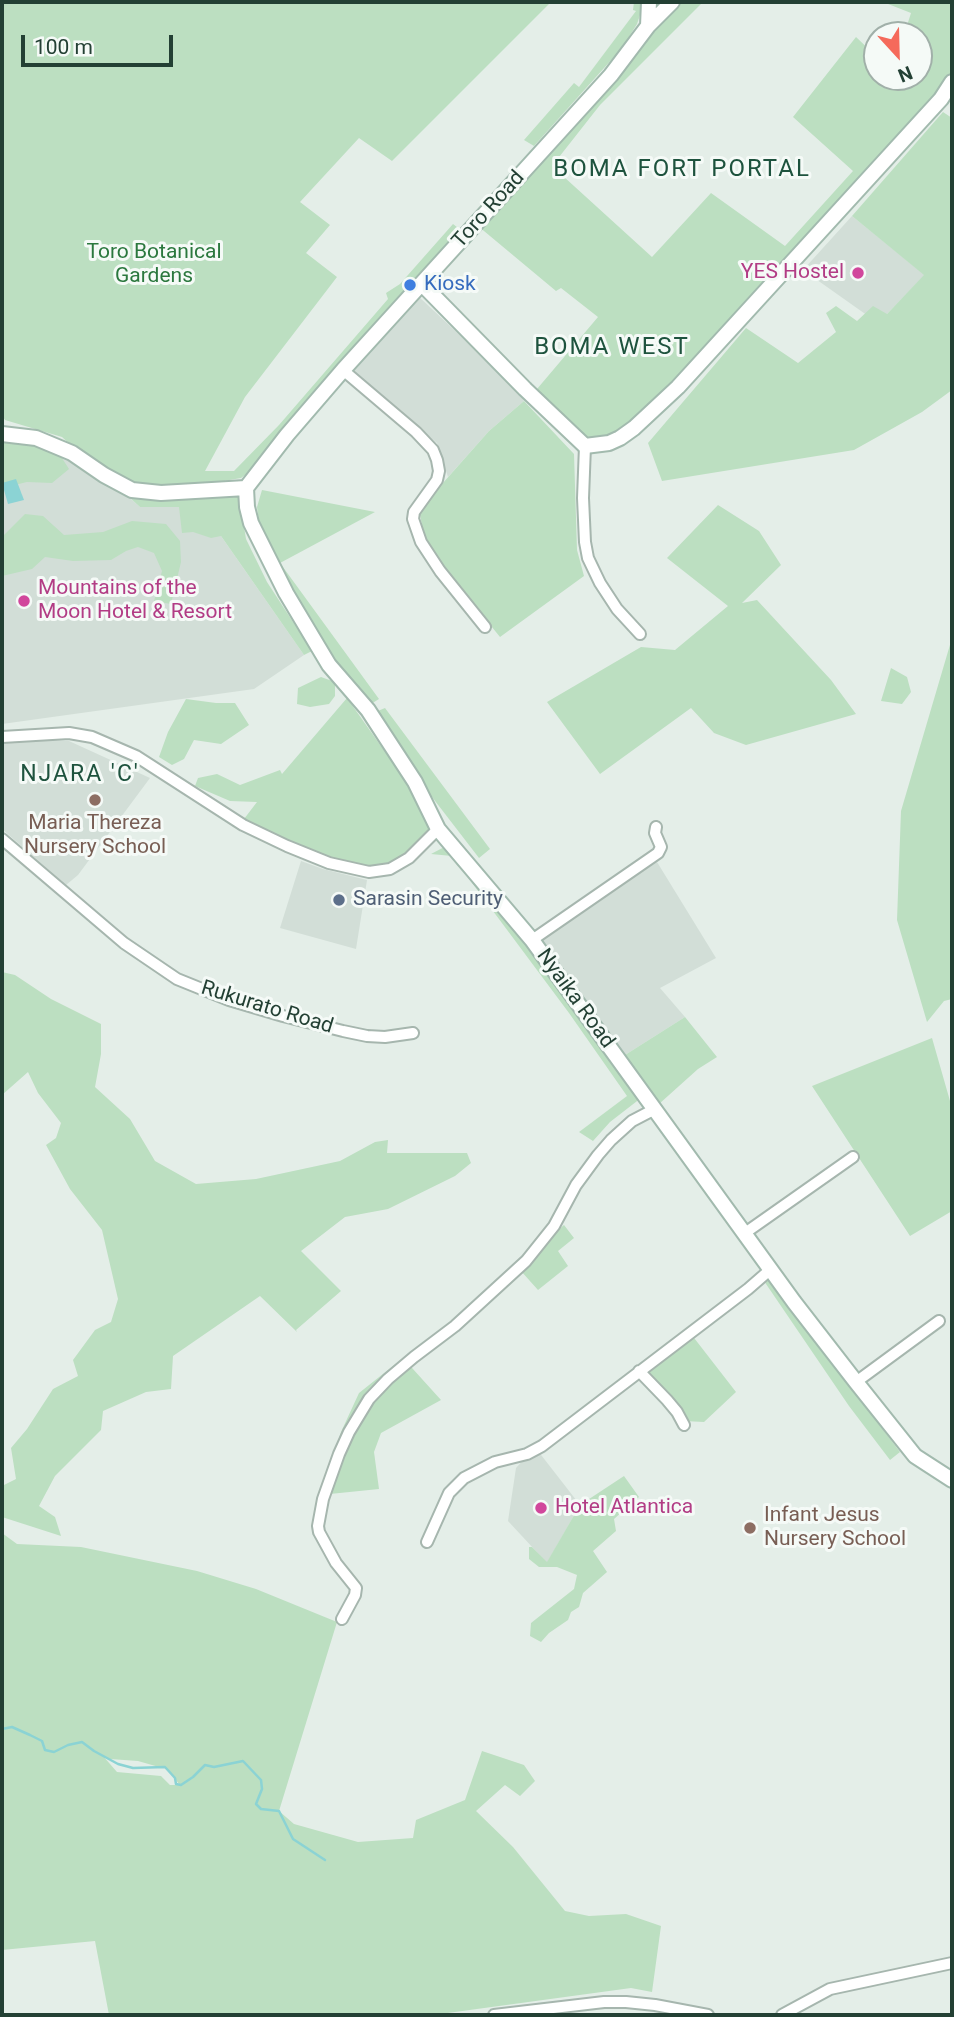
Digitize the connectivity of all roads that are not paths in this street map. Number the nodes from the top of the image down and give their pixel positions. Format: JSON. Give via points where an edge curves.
{"nodes":[{"id":1,"x":649,"y":2,"type":"edge"},
{"id":2,"x":672,"y":2,"type":"edge"},
{"id":3,"x":648,"y":26,"type":"junction"},
{"id":4,"x":952,"y":82,"type":"edge"},
{"id":5,"x":422,"y":284,"type":"junction"},
{"id":6,"x":343,"y":370,"type":"junction"},
{"id":7,"x":2,"y":434,"type":"edge"},
{"id":8,"x":585,"y":446,"type":"junction"},
{"id":9,"x":246,"y":488,"type":"junction"},
{"id":10,"x":485,"y":627,"type":"dead end"},
{"id":11,"x":640,"y":634,"type":"dead end"},
{"id":12,"x":2,"y":737,"type":"edge"},
{"id":13,"x":656,"y":827,"type":"dead end"},
{"id":14,"x":438,"y":829,"type":"junction"},
{"id":15,"x":2,"y":839,"type":"edge"},
{"id":16,"x":532,"y":940,"type":"junction"},
{"id":17,"x":412,"y":1033,"type":"dead end"},
{"id":18,"x":655,"y":1109,"type":"junction"},
{"id":19,"x":853,"y":1157,"type":"dead end"},
{"id":20,"x":745,"y":1233,"type":"junction"},
{"id":21,"x":771,"y":1269,"type":"junction"},
{"id":22,"x":939,"y":1321,"type":"dead end"},
{"id":23,"x":639,"y":1371,"type":"junction"},
{"id":24,"x":856,"y":1382,"type":"junction"},
{"id":25,"x":684,"y":1425,"type":"dead end"},
{"id":26,"x":952,"y":1480,"type":"edge"},
{"id":27,"x":427,"y":1542,"type":"dead end"},
{"id":28,"x":342,"y":1619,"type":"dead end"},
{"id":29,"x":952,"y":1963,"type":"edge"},
{"id":30,"x":533,"y":2013,"type":"edge"},
{"id":31,"x":494,"y":2015,"type":"edge"},
{"id":32,"x":708,"y":2015,"type":"edge"},
{"id":33,"x":782,"y":2015,"type":"edge"}],
"edges":[{"from":1,"to":3,"type":"main road"},
{"from":2,"to":3,"type":"main road","name":"Toro Road"},
{"from":3,"to":5,"type":"main road","name":"Toro Road","via":[[611,75]]},
{"from":4,"to":8,"type":"main road","via":[[678,387],[620,438]]},
{"from":5,"to":6,"type":"main road","name":"Toro Road"},
{"from":5,"to":8,"type":"main road"},
{"from":6,"to":9,"type":"main road","name":"Toro Road"},
{"from":6,"to":10,"type":"street","via":[[433,450],[437,480],[413,519],[440,571]]},
{"from":7,"to":9,"type":"main road","via":[[36,438],[72,453],[132,490],[161,493]]},
{"from":8,"to":11,"type":"street","via":[[588,558],[617,609]]},
{"from":9,"to":14,"type":"main road","name":"Nyaika Road","via":[[251,523],[286,593],[329,665],[368,710],[408,772]]},
{"from":12,"to":14,"type":"street","via":[[69,733],[92,737],[136,756],[243,825],[329,863],[369,872],[390,869],[409,858]]},
{"from":13,"to":16,"type":"street","via":[[658,853]]},
{"from":14,"to":16,"type":"main road","name":"Nyaika Road"},
{"from":15,"to":17,"type":"street","name":"Rukurato Road","via":[[124,943],[177,979],[229,1000],[343,1031],[385,1037]]},
{"from":16,"to":18,"type":"main road","name":"Nyaika Road"},
{"from":18,"to":20,"type":"main road","name":"Nyaika Road"},
{"from":18,"to":28,"type":"street","via":[[611,1139],[531,1256],[369,1399],[339,1454],[318,1526],[336,1563],[356,1588]]},
{"from":19,"to":20,"type":"street"},
{"from":20,"to":21,"type":"main road","name":"Nyaika Road"},
{"from":21,"to":23,"type":"street"},
{"from":21,"to":24,"type":"main road","name":"Nyaika Road"},
{"from":22,"to":24,"type":"street"},
{"from":23,"to":25,"type":"street"},
{"from":23,"to":27,"type":"street","via":[[542,1446],[464,1478],[449,1493]]},
{"from":24,"to":26,"type":"main road","name":"Nyaika Road","via":[[915,1456]]},
{"from":29,"to":33,"type":"street","via":[[830,1989]]},
{"from":30,"to":31,"type":"street"},
{"from":30,"to":32,"type":"street","via":[[626,2002]]}]}
